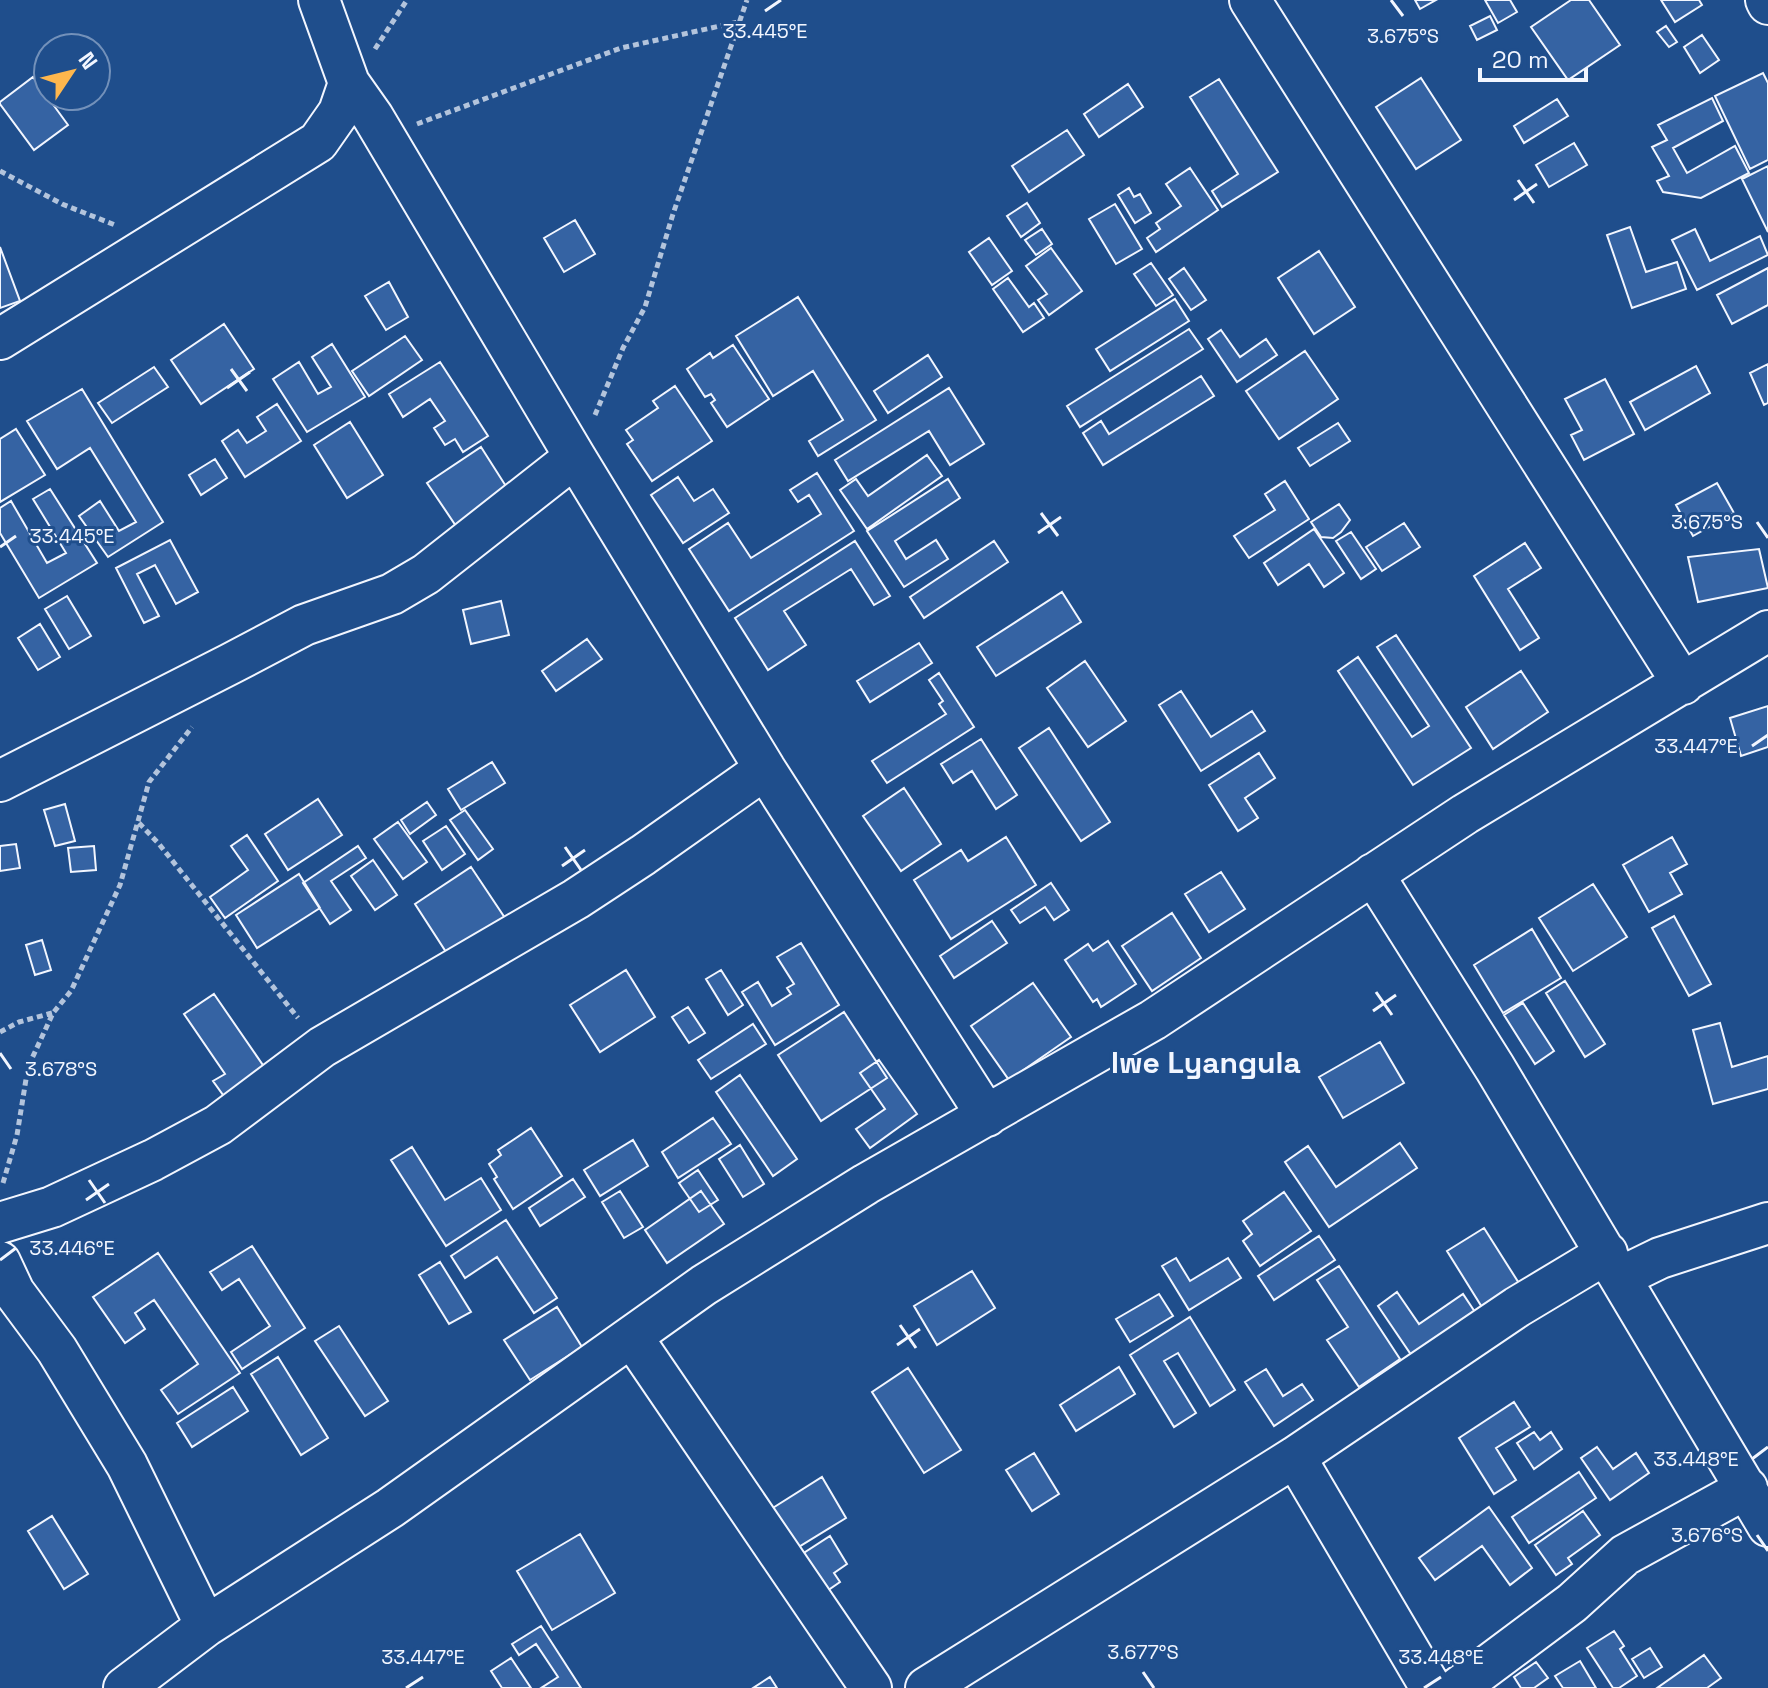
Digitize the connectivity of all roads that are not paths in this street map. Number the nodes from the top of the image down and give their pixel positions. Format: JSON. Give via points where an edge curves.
{"nodes":[{"id":1,"x":319,"y":0,"type":"edge"},
{"id":2,"x":1250,"y":0,"type":"edge"},
{"id":3,"x":349,"y":83,"type":"junction"},
{"id":4,"x":0,"y":339,"type":"edge"},
{"id":5,"x":575,"y":457,"type":"junction"},
{"id":6,"x":1768,"y":631,"type":"edge"},
{"id":7,"x":1683,"y":684,"type":"junction"},
{"id":8,"x":765,"y":769,"type":"junction"},
{"id":9,"x":0,"y":781,"type":"edge"},
{"id":10,"x":1373,"y":874,"type":"junction"},
{"id":11,"x":987,"y":1116,"type":"junction"},
{"id":12,"x":0,"y":1223,"type":"edge"},
{"id":13,"x":1768,"y":1223,"type":"edge"},
{"id":14,"x":1614,"y":1265,"type":"junction"},
{"id":15,"x":5,"y":1286,"type":"edge"},
{"id":16,"x":632,"y":1337,"type":"junction"},
{"id":17,"x":1295,"y":1457,"type":"junction"},
{"id":18,"x":1747,"y":1488,"type":"junction"},
{"id":19,"x":1768,"y":1526,"type":"edge"},
{"id":20,"x":206,"y":1626,"type":"junction"},
{"id":21,"x":948,"y":1682,"type":"edge"},
{"id":22,"x":135,"y":1685,"type":"edge"},
{"id":23,"x":871,"y":1688,"type":"edge"},
{"id":24,"x":1431,"y":1688,"type":"edge"},
{"id":25,"x":1458,"y":1688,"type":"edge"}],
"edges":[{"from":1,"to":3,"type":"street"},
{"from":2,"to":7,"type":"street"},
{"from":3,"to":4,"type":"street","via":[[339,112],[318,142]]},
{"from":3,"to":5,"type":"street"},
{"from":5,"to":8,"type":"street"},
{"from":5,"to":9,"type":"street","via":[[426,574],[392,594],[266,643]]},
{"from":6,"to":7,"type":"street"},
{"from":7,"to":10,"type":"street"},
{"from":8,"to":11,"type":"street"},
{"from":8,"to":12,"type":"street","via":[[576,899],[322,1047],[218,1125],[52,1207]]},
{"from":10,"to":11,"type":"street","via":[[1153,1020]]},
{"from":10,"to":14,"type":"street"},
{"from":11,"to":16,"type":"street","via":[[866,1184],[704,1285]]},
{"from":13,"to":14,"type":"street","via":[[1660,1258]]},
{"from":14,"to":17,"type":"street","via":[[1517,1307]]},
{"from":14,"to":18,"type":"street"},
{"from":15,"to":20,"type":"street","via":[[57,1350],[127,1465]]},
{"from":16,"to":20,"type":"street","via":[[390,1508]]},
{"from":16,"to":23,"type":"street"},
{"from":17,"to":21,"type":"street"},
{"from":17,"to":24,"type":"street"},
{"from":18,"to":19,"type":"street"},
{"from":18,"to":25,"type":"street","via":[[1625,1555],[1572,1603]]},
{"from":20,"to":22,"type":"street"}]}
